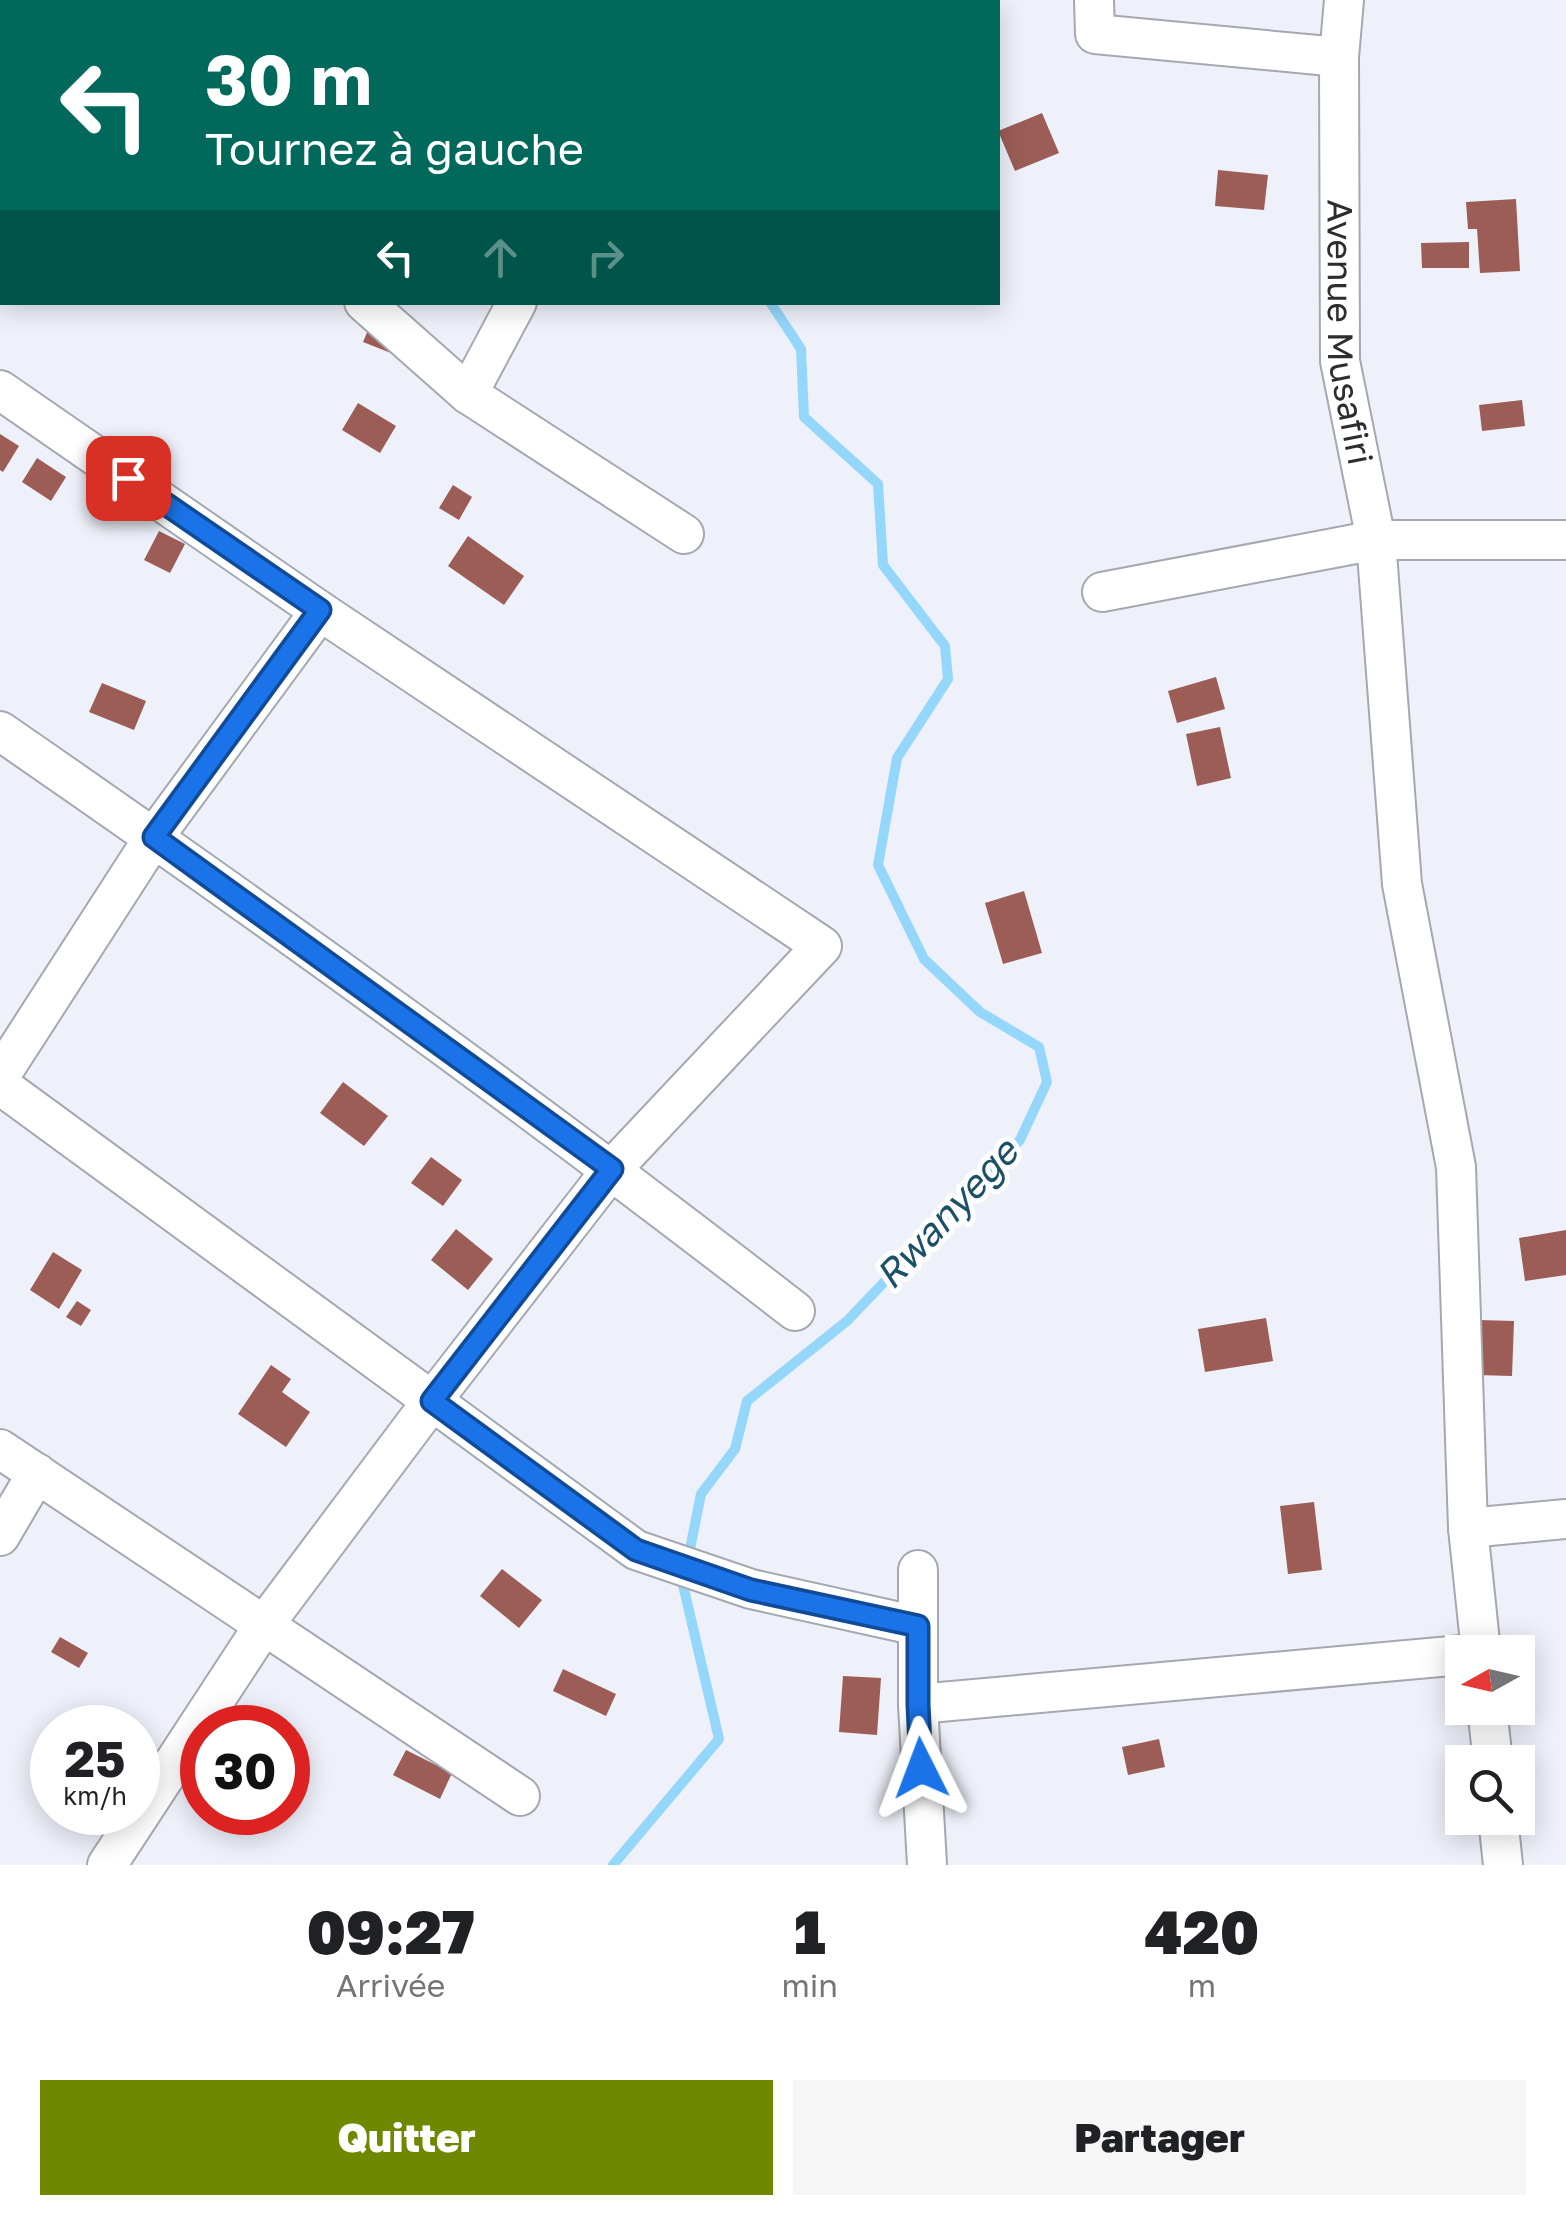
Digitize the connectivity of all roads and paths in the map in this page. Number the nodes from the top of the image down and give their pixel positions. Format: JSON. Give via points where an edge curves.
{"nodes":[{"id":1,"x":1094,"y":0,"type":"edge"},
{"id":2,"x":1344,"y":0,"type":"edge"},
{"id":3,"x":1339,"y":57,"type":"junction"},
{"id":4,"x":367,"y":305,"type":"edge"},
{"id":5,"x":514,"y":305,"type":"edge"},
{"id":6,"x":0,"y":390,"type":"edge"},
{"id":7,"x":468,"y":394,"type":"junction"},
{"id":8,"x":684,"y":534,"type":"dead end"},
{"id":9,"x":1376,"y":540,"type":"junction"},
{"id":10,"x":1566,"y":540,"type":"edge"},
{"id":11,"x":1102,"y":592,"type":"dead end"},
{"id":12,"x":320,"y":610,"type":"junction"},
{"id":13,"x":0,"y":731,"type":"edge"},
{"id":14,"x":154,"y":837,"type":"junction"},
{"id":15,"x":0,"y":1076,"type":"edge"},
{"id":16,"x":0,"y":1085,"type":"edge"},
{"id":17,"x":612,"y":1169,"type":"junction"},
{"id":18,"x":795,"y":1311,"type":"dead end"},
{"id":19,"x":432,"y":1401,"type":"junction"},
{"id":20,"x":0,"y":1449,"type":"edge"},
{"id":21,"x":36,"y":1473,"type":"junction"},
{"id":22,"x":1566,"y":1519,"type":"edge"},
{"id":23,"x":1468,"y":1528,"type":"junction"},
{"id":24,"x":0,"y":1536,"type":"edge"},
{"id":25,"x":918,"y":1570,"type":"dead end"},
{"id":26,"x":264,"y":1626,"type":"junction"},
{"id":27,"x":918,"y":1626,"type":"junction"},
{"id":28,"x":1480,"y":1635,"type":"edge"},
{"id":29,"x":1445,"y":1658,"type":"edge"},
{"id":30,"x":918,"y":1704,"type":"junction"},
{"id":31,"x":520,"y":1796,"type":"dead end"},
{"id":32,"x":1500,"y":1835,"type":"edge"},
{"id":33,"x":107,"y":1865,"type":"edge"},
{"id":34,"x":926,"y":1865,"type":"edge"},
{"id":35,"x":1503,"y":1865,"type":"edge"}],
"edges":[{"from":1,"to":3,"type":"street","via":[[1095,34]]},
{"from":2,"to":3,"type":"street","name":"Avenue Musafiri"},
{"from":3,"to":9,"type":"street","name":"Avenue Musafiri","via":[[1340,360]]},
{"from":4,"to":7,"type":"street"},
{"from":5,"to":7,"type":"street"},
{"from":6,"to":12,"type":"street"},
{"from":7,"to":8,"type":"street"},
{"from":9,"to":10,"type":"street"},
{"from":9,"to":11,"type":"street"},
{"from":9,"to":23,"type":"street","name":"Avenue Musafiri","via":[[1402,884],[1456,1167]]},
{"from":12,"to":14,"type":"street"},
{"from":12,"to":17,"type":"street","via":[[822,946]]},
{"from":13,"to":14,"type":"street"},
{"from":14,"to":15,"type":"street"},
{"from":14,"to":17,"type":"street"},
{"from":16,"to":19,"type":"street"},
{"from":17,"to":18,"type":"street"},
{"from":17,"to":19,"type":"street"},
{"from":19,"to":26,"type":"street"},
{"from":19,"to":27,"type":"street","via":[[636,1550],[751,1590]]},
{"from":20,"to":21,"type":"street"},
{"from":21,"to":24,"type":"street"},
{"from":21,"to":26,"type":"street"},
{"from":22,"to":23,"type":"street"},
{"from":23,"to":28,"type":"street","name":"Avenue Musafiri"},
{"from":25,"to":27,"type":"street"},
{"from":26,"to":31,"type":"street"},
{"from":26,"to":33,"type":"street"},
{"from":27,"to":30,"type":"street"},
{"from":29,"to":30,"type":"street"},
{"from":30,"to":34,"type":"street"},
{"from":32,"to":35,"type":"street"}]}
